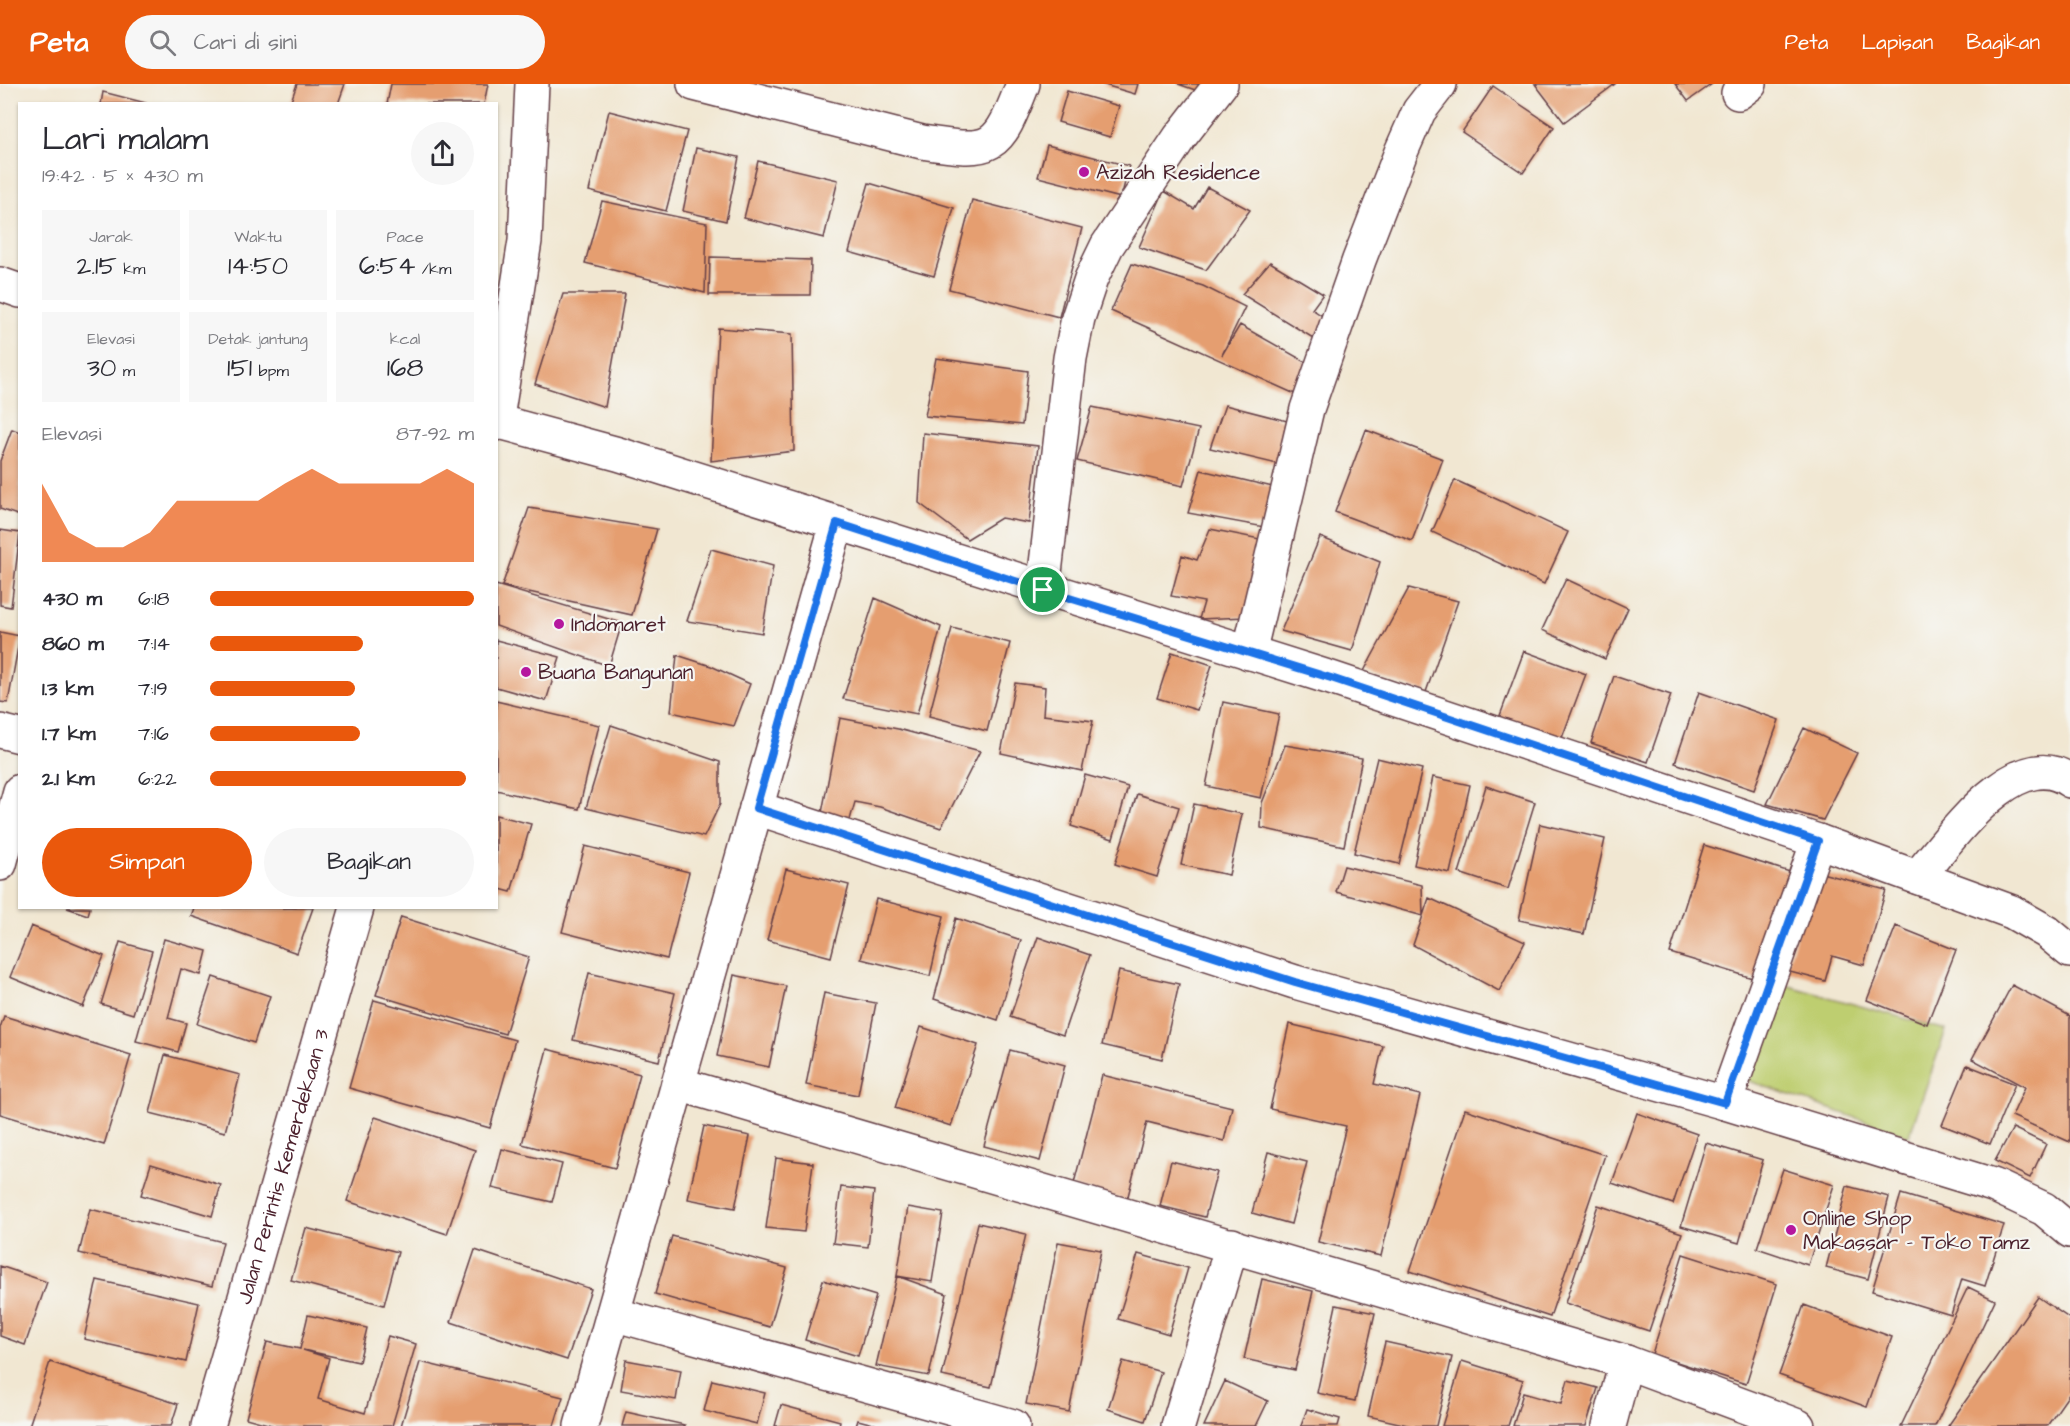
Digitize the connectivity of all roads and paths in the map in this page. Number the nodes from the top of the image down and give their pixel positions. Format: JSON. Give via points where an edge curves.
{"nodes":[{"id":1,"x":532,"y":84,"type":"edge"},
{"id":2,"x":694,"y":84,"type":"edge"},
{"id":3,"x":1023,"y":84,"type":"edge"},
{"id":4,"x":1221,"y":84,"type":"edge"},
{"id":5,"x":1440,"y":84,"type":"edge"},
{"id":6,"x":757,"y":90,"type":"edge"},
{"id":7,"x":0,"y":284,"type":"edge"},
{"id":8,"x":18,"y":290,"type":"edge"},
{"id":9,"x":498,"y":416,"type":"edge"},
{"id":10,"x":498,"y":422,"type":"edge"},
{"id":11,"x":837,"y":523,"type":"junction"},
{"id":12,"x":1043,"y":590,"type":"junction"},
{"id":13,"x":1249,"y":653,"type":"junction"},
{"id":14,"x":0,"y":731,"type":"edge"},
{"id":15,"x":18,"y":736,"type":"edge"},
{"id":16,"x":2070,"y":781,"type":"edge"},
{"id":17,"x":18,"y":798,"type":"edge"},
{"id":18,"x":756,"y":808,"type":"junction"},
{"id":19,"x":1818,"y":841,"type":"junction"},
{"id":20,"x":0,"y":864,"type":"edge"},
{"id":21,"x":1917,"y":878,"type":"junction"},
{"id":22,"x":357,"y":909,"type":"edge"},
{"id":23,"x":2070,"y":951,"type":"edge"},
{"id":24,"x":678,"y":1084,"type":"junction"},
{"id":25,"x":1725,"y":1103,"type":"junction"},
{"id":26,"x":2070,"y":1231,"type":"edge"},
{"id":27,"x":1232,"y":1245,"type":"junction"},
{"id":28,"x":613,"y":1314,"type":"junction"},
{"id":29,"x":1626,"y":1362,"type":"junction"},
{"id":30,"x":208,"y":1426,"type":"edge"},
{"id":31,"x":581,"y":1426,"type":"edge"},
{"id":32,"x":1013,"y":1426,"type":"edge"},
{"id":33,"x":1178,"y":1426,"type":"edge"},
{"id":34,"x":1609,"y":1426,"type":"edge"},
{"id":35,"x":1798,"y":1426,"type":"edge"}],
"edges":[{"from":1,"to":9,"type":"street","via":[[525,241]]},
{"from":2,"to":6,"type":"street"},
{"from":3,"to":6,"type":"street","via":[[999,137],[972,148],[922,142]]},
{"from":4,"to":12,"type":"street","via":[[1180,137],[1107,246],[1091,279],[1070,358]]},
{"from":5,"to":13,"type":"street","via":[[1419,111],[1401,152],[1307,409]]},
{"from":7,"to":8,"type":"street"},
{"from":10,"to":11,"type":"street","via":[[618,454]]},
{"from":11,"to":12,"type":"street"},
{"from":11,"to":18,"type":"street"},
{"from":12,"to":13,"type":"street"},
{"from":13,"to":19,"type":"street"},
{"from":14,"to":15,"type":"street"},
{"from":16,"to":21,"type":"street","via":[[2048,772],[2026,774],[1994,790]]},
{"from":17,"to":20,"type":"street"},
{"from":18,"to":24,"type":"street"},
{"from":18,"to":25,"type":"street","via":[[1295,982]]},
{"from":19,"to":21,"type":"street"},
{"from":19,"to":25,"type":"street"},
{"from":21,"to":23,"type":"street","via":[[2012,912]]},
{"from":22,"to":30,"type":"street","name":"Jalan Perintis Kemerdekaan 3"},
{"from":24,"to":27,"type":"street"},
{"from":24,"to":28,"type":"street"},
{"from":25,"to":26,"type":"street","via":[[1993,1185],[2044,1209]]},
{"from":27,"to":29,"type":"street"},
{"from":27,"to":33,"type":"street"},
{"from":28,"to":31,"type":"street"},
{"from":28,"to":32,"type":"street"},
{"from":29,"to":34,"type":"street"},
{"from":29,"to":35,"type":"street"}]}
